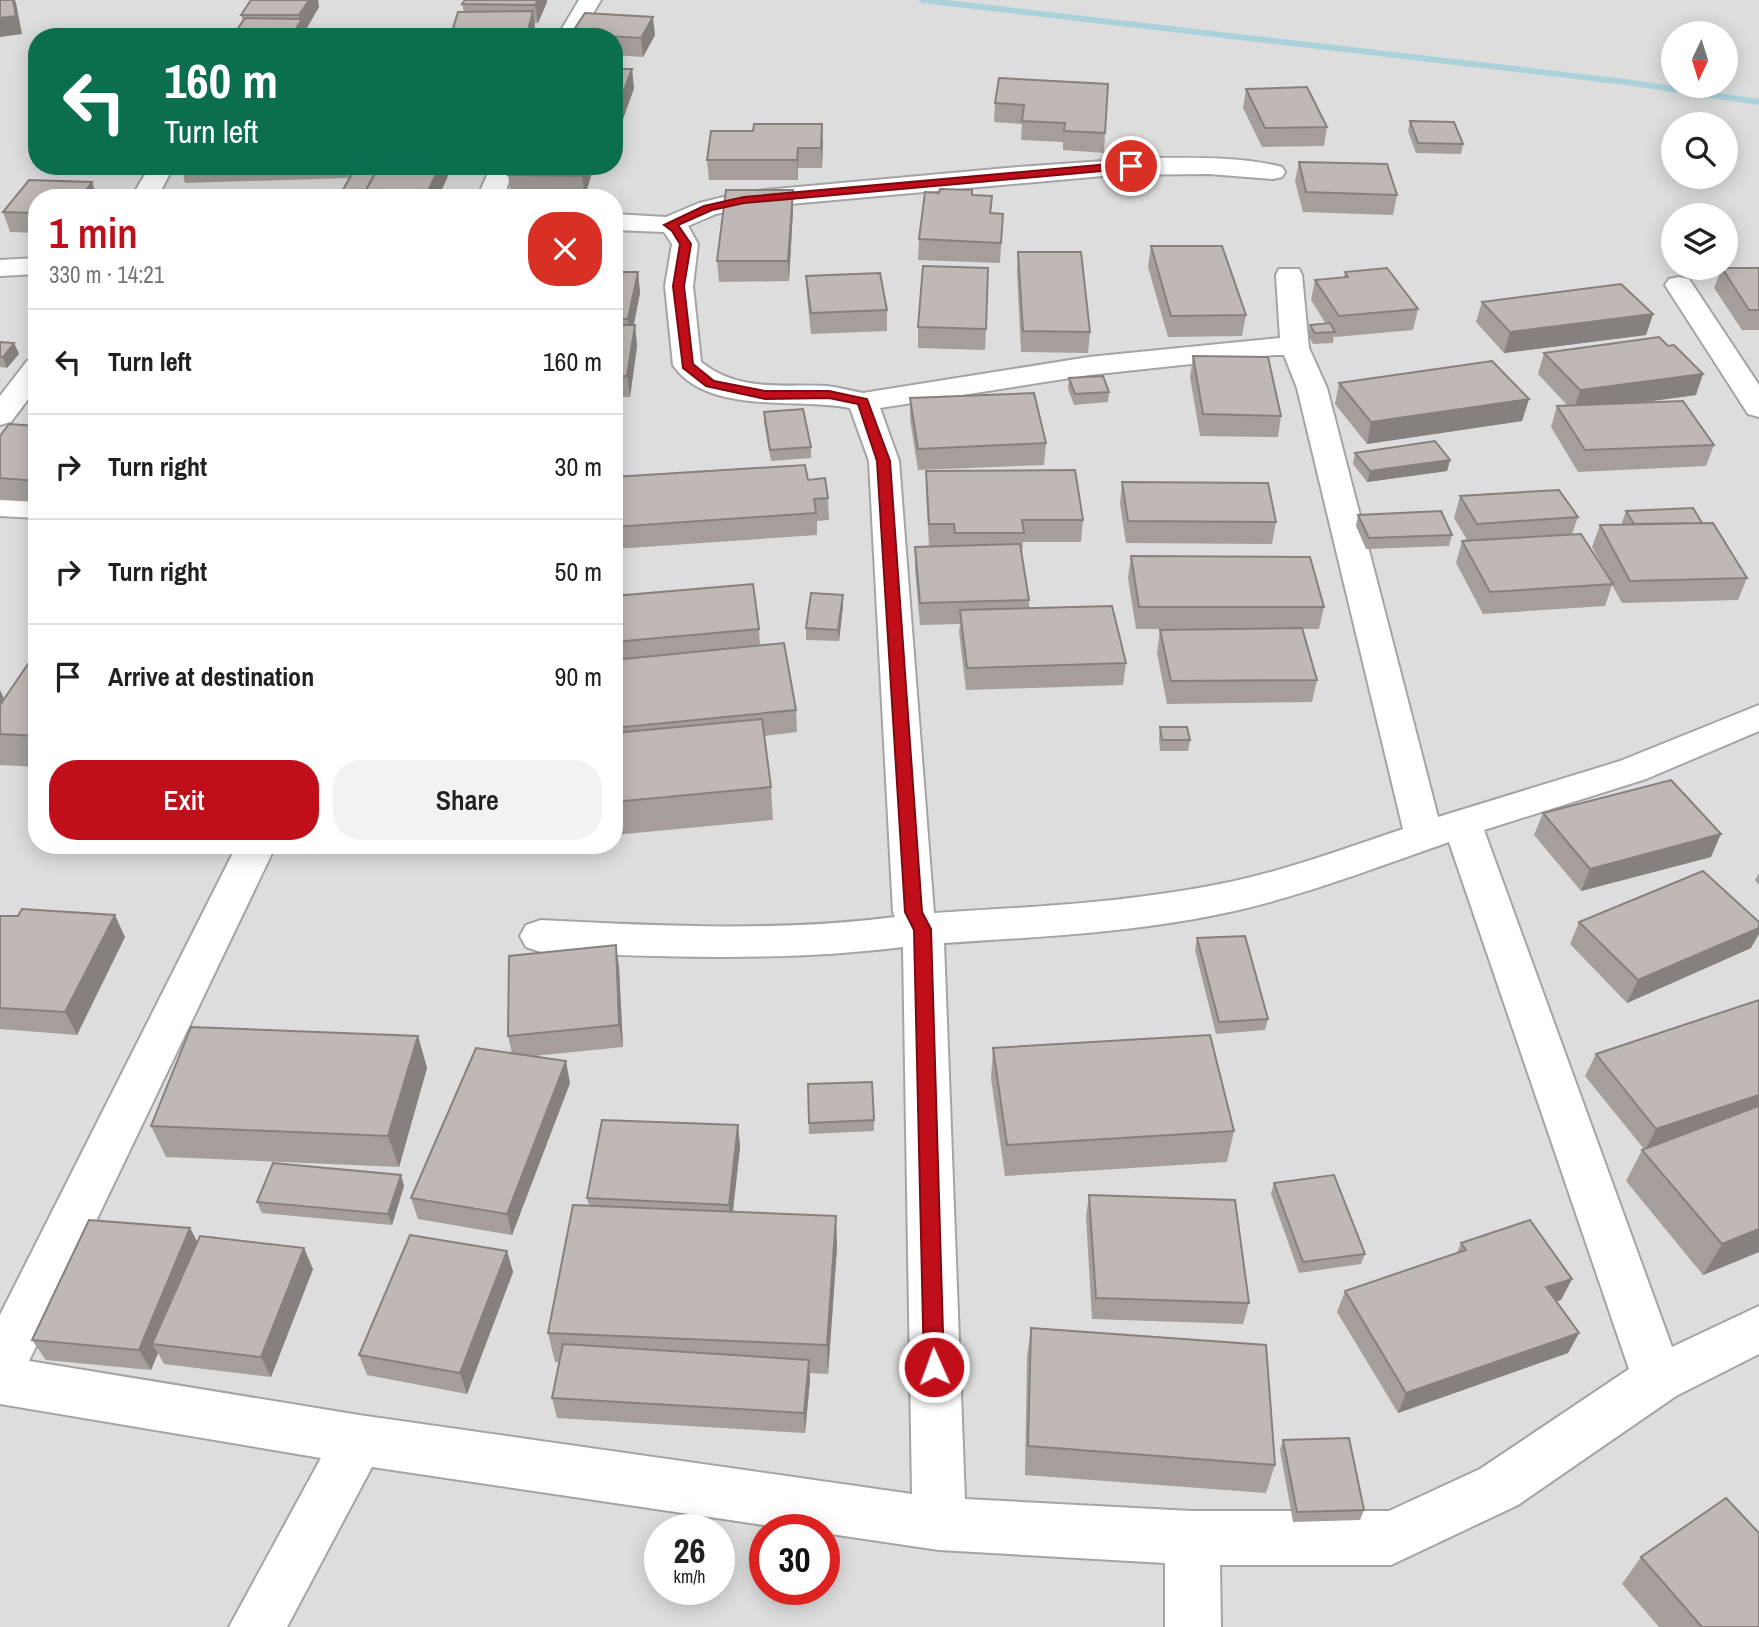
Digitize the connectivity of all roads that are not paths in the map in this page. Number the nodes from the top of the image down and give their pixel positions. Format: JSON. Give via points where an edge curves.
{"nodes":[{"id":1,"x":590,"y":0,"type":"edge"},
{"id":2,"x":573,"y":28,"type":"edge"},
{"id":3,"x":1273,"y":172,"type":"dead end"},
{"id":4,"x":623,"y":222,"type":"edge"},
{"id":5,"x":670,"y":225,"type":"junction"},
{"id":6,"x":28,"y":266,"type":"edge"},
{"id":7,"x":0,"y":268,"type":"edge"},
{"id":8,"x":1289,"y":275,"type":"dead end"},
{"id":9,"x":1679,"y":285,"type":"dead end"},
{"id":10,"x":1296,"y":348,"type":"junction"},
{"id":11,"x":28,"y":379,"type":"edge"},
{"id":12,"x":863,"y":402,"type":"junction"},
{"id":13,"x":1759,"y":408,"type":"edge"},
{"id":14,"x":0,"y":416,"type":"edge"},
{"id":15,"x":0,"y":506,"type":"edge"},
{"id":16,"x":28,"y":508,"type":"edge"},
{"id":17,"x":1759,"y":717,"type":"edge"},
{"id":18,"x":1443,"y":830,"type":"junction"},
{"id":19,"x":253,"y":854,"type":"edge"},
{"id":20,"x":923,"y":929,"type":"junction"},
{"id":21,"x":541,"y":936,"type":"dead end"},
{"id":22,"x":1759,"y":1329,"type":"edge"},
{"id":23,"x":0,"y":1367,"type":"edge"},
{"id":24,"x":1658,"y":1379,"type":"junction"},
{"id":25,"x":0,"y":1380,"type":"edge"},
{"id":26,"x":359,"y":1440,"type":"junction"},
{"id":27,"x":939,"y":1524,"type":"junction"},
{"id":28,"x":1192,"y":1538,"type":"junction"},
{"id":29,"x":257,"y":1627,"type":"edge"},
{"id":30,"x":1193,"y":1627,"type":"edge"}],
"edges":[{"from":1,"to":2,"type":"street"},
{"from":3,"to":5,"type":"street","via":[[1154,164],[851,188],[744,200],[708,208]]},
{"from":4,"to":5,"type":"street"},
{"from":5,"to":12,"type":"street","via":[[685,244],[679,286],[687,365],[710,383],[765,395],[829,395]]},
{"from":6,"to":7,"type":"street"},
{"from":8,"to":10,"type":"street"},
{"from":9,"to":13,"type":"street"},
{"from":10,"to":12,"type":"street","via":[[1275,346],[1089,366]]},
{"from":10,"to":18,"type":"street","via":[[1312,388]]},
{"from":11,"to":14,"type":"street"},
{"from":12,"to":20,"type":"street","via":[[884,461],[913,912]]},
{"from":15,"to":16,"type":"street"},
{"from":17,"to":18,"type":"street","via":[[1633,770]]},
{"from":18,"to":20,"type":"street","via":[[1221,900],[1106,917]]},
{"from":18,"to":24,"type":"street"},
{"from":19,"to":23,"type":"street"},
{"from":20,"to":21,"type":"street","via":[[854,940],[774,942]]},
{"from":20,"to":27,"type":"street"},
{"from":22,"to":24,"type":"street"},
{"from":24,"to":28,"type":"street","via":[[1499,1486],[1391,1538]]},
{"from":25,"to":26,"type":"street"},
{"from":26,"to":27,"type":"street"},
{"from":26,"to":29,"type":"street"},
{"from":27,"to":28,"type":"street"},
{"from":28,"to":30,"type":"street"}]}
